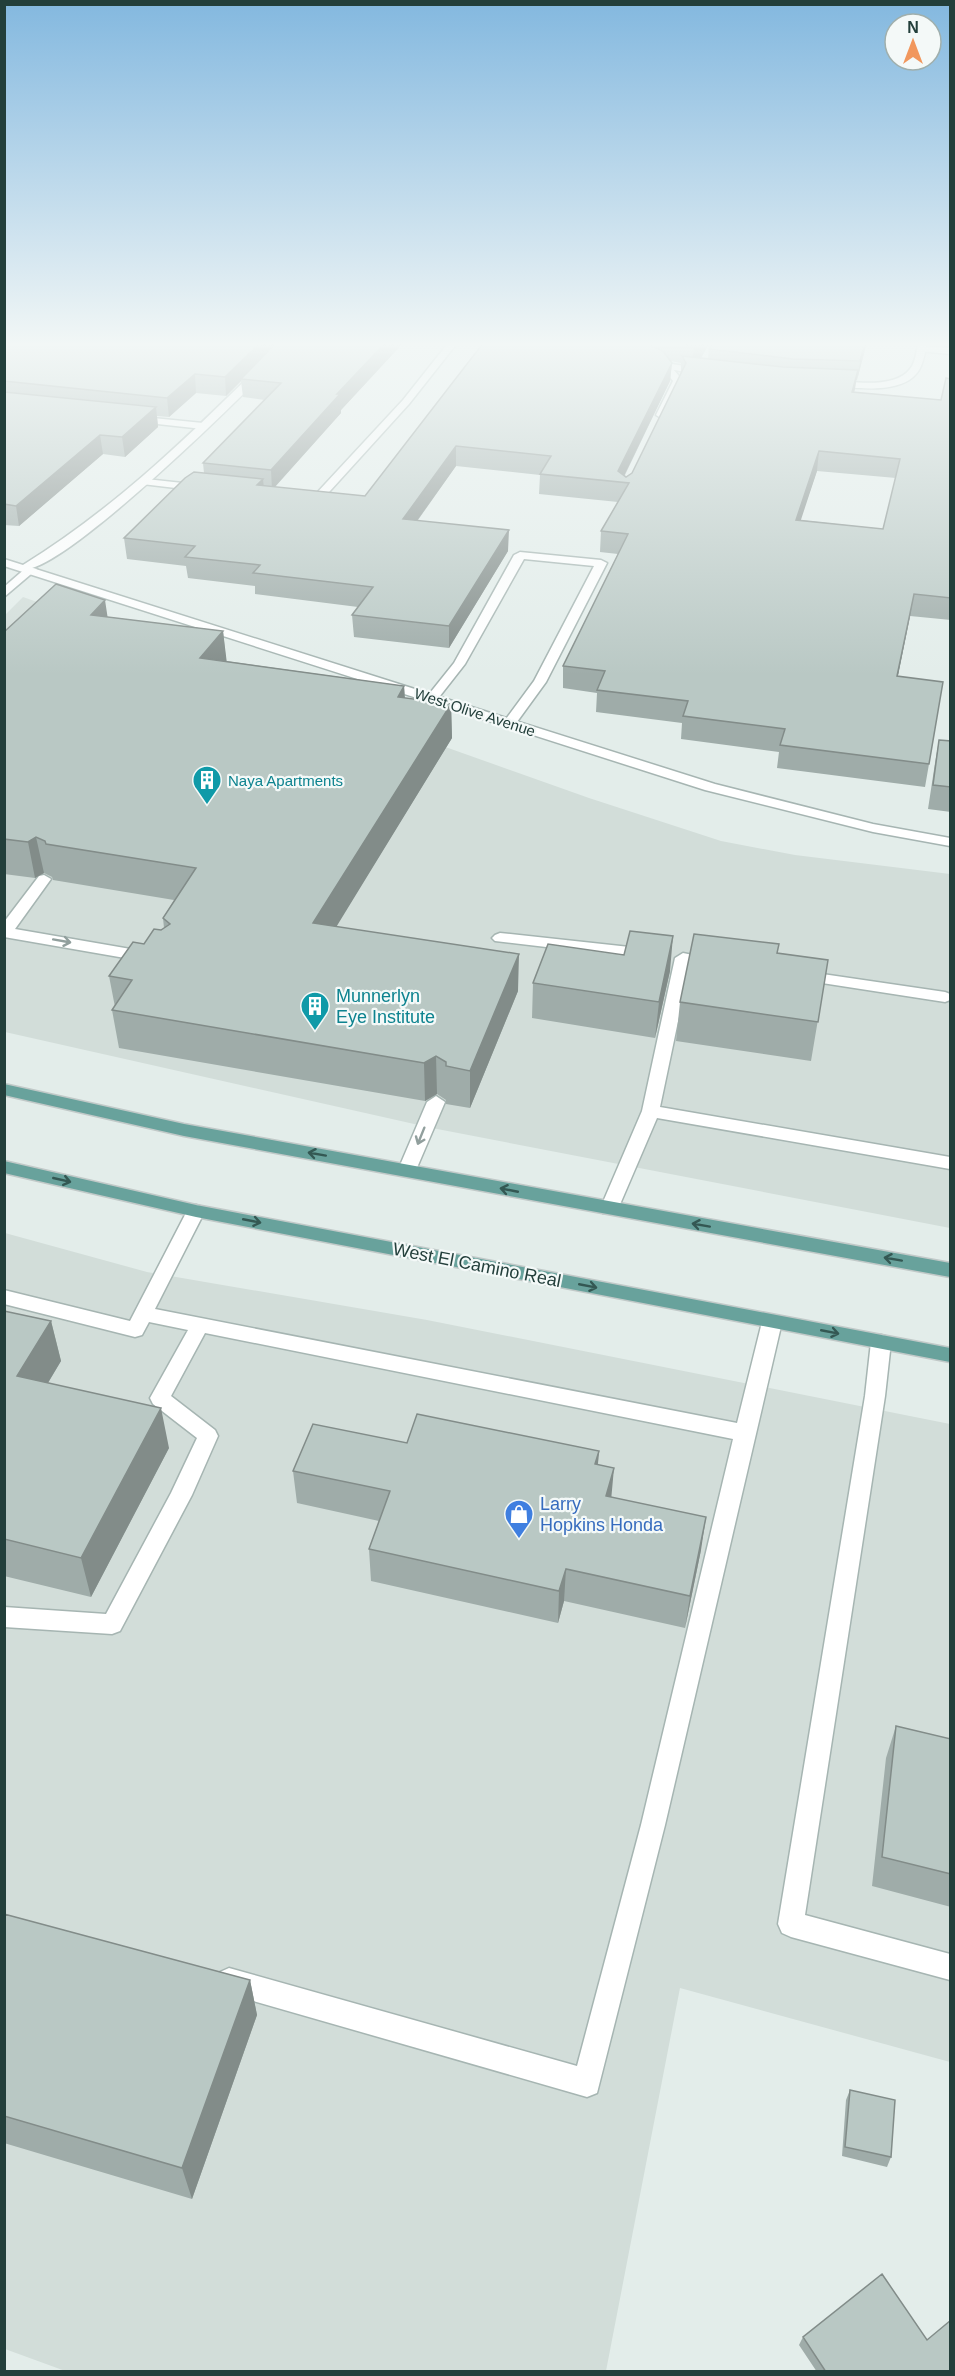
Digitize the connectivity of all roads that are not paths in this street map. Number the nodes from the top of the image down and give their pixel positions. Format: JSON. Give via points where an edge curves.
{"nodes":[{"id":1,"x":176,"y":453,"type":"edge"},
{"id":2,"x":359,"y":453,"type":"edge"},
{"id":3,"x":146,"y":482,"type":"junction"},
{"id":4,"x":208,"y":489,"type":"edge"},
{"id":5,"x":295,"y":498,"type":"edge"},
{"id":6,"x":4,"y":562,"type":"edge"},
{"id":7,"x":29,"y":568,"type":"junction"},
{"id":8,"x":4,"y":594,"type":"edge"},
{"id":9,"x":432,"y":698,"type":"junction"},
{"id":10,"x":509,"y":723,"type":"junction"},
{"id":11,"x":951,"y":842,"type":"edge"},
{"id":12,"x":44,"y":879,"type":"edge"},
{"id":13,"x":5,"y":932,"type":"edge"},
{"id":14,"x":500,"y":938,"type":"dead end"},
{"id":15,"x":671,"y":957,"type":"junction"},
{"id":16,"x":165,"y":960,"type":"edge"},
{"id":17,"x":729,"y":965,"type":"edge"},
{"id":18,"x":786,"y":973,"type":"edge"},
{"id":19,"x":945,"y":997,"type":"dead end"},
{"id":20,"x":4,"y":1089,"type":"edge"},
{"id":21,"x":436,"y":1102,"type":"dead end"},
{"id":22,"x":651,"y":1111,"type":"junction"},
{"id":23,"x":951,"y":1163,"type":"edge"},
{"id":24,"x":4,"y":1167,"type":"edge"},
{"id":25,"x":407,"y":1170,"type":"junction"},
{"id":26,"x":609,"y":1209,"type":"junction"},
{"id":27,"x":196,"y":1211,"type":"junction"},
{"id":28,"x":951,"y":1270,"type":"edge"},
{"id":29,"x":4,"y":1297,"type":"edge"},
{"id":30,"x":144,"y":1314,"type":"junction"},
{"id":31,"x":772,"y":1322,"type":"junction"},
{"id":32,"x":200,"y":1325,"type":"junction"},
{"id":33,"x":881,"y":1342,"type":"junction"},
{"id":34,"x":951,"y":1355,"type":"edge"},
{"id":35,"x":744,"y":1433,"type":"junction"},
{"id":36,"x":4,"y":1617,"type":"edge"},
{"id":37,"x":951,"y":1967,"type":"edge"},
{"id":38,"x":210,"y":1975,"type":"edge"}],
"edges":[{"from":1,"to":3,"type":"street"},
{"from":2,"to":5,"type":"street","via":[[316,500]]},
{"from":3,"to":4,"type":"street"},
{"from":3,"to":7,"type":"street"},
{"from":6,"to":7,"type":"street","name":"West Olive Avenue"},
{"from":7,"to":8,"type":"street"},
{"from":7,"to":9,"type":"street","name":"West Olive Avenue"},
{"from":9,"to":10,"type":"street","name":"West Olive Avenue"},
{"from":9,"to":10,"type":"street","via":[[459,664],[520,555],[601,563],[540,682]]},
{"from":10,"to":11,"type":"street","name":"West Olive Avenue","via":[[710,787],[873,828]]},
{"from":12,"to":13,"type":"street"},
{"from":13,"to":16,"type":"street","one_way":true},
{"from":14,"to":15,"type":"street"},
{"from":15,"to":17,"type":"street"},
{"from":15,"to":22,"type":"street"},
{"from":18,"to":19,"type":"street"},
{"from":25,"to":20,"type":"main road","one_way":true,"via":[[184,1130]]},
{"from":21,"to":25,"type":"street","one_way":true},
{"from":22,"to":23,"type":"street"},
{"from":22,"to":26,"type":"street"},
{"from":24,"to":27,"type":"main road","name":"West El Camino Real","one_way":true},
{"from":26,"to":25,"type":"main road","one_way":true},
{"from":28,"to":26,"type":"main road","one_way":true},
{"from":27,"to":30,"type":"street"},
{"from":27,"to":31,"type":"main road","name":"West El Camino Real","one_way":true},
{"from":29,"to":30,"type":"street","via":[[135,1330]]},
{"from":30,"to":32,"type":"street"},
{"from":31,"to":33,"type":"main road","name":"West El Camino Real","one_way":true},
{"from":31,"to":35,"type":"street"},
{"from":32,"to":35,"type":"street"},
{"from":32,"to":36,"type":"street","via":[[160,1398],[208,1436],[112,1624]]},
{"from":33,"to":34,"type":"main road","name":"West El Camino Real"},
{"from":33,"to":37,"type":"street","via":[[791,1924]]},
{"from":35,"to":38,"type":"street","via":[[653,1825],[587,2084]]}]}
